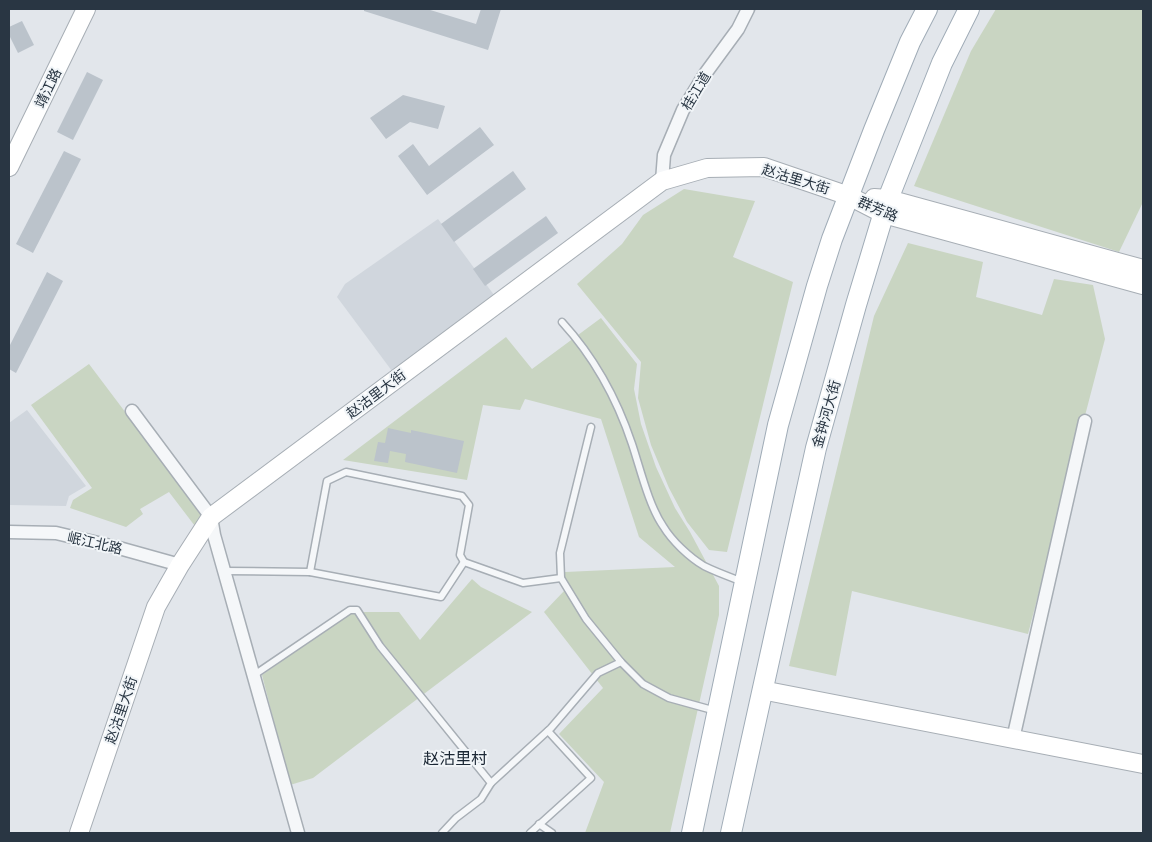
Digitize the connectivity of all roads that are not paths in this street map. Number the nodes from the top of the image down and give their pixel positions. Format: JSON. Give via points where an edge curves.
{"nodes":[{"id":1,"x":77,"y":9,"type":"edge"},
{"id":2,"x":86,"y":9,"type":"edge"},
{"id":3,"x":748,"y":9,"type":"edge"},
{"id":4,"x":927,"y":9,"type":"edge"},
{"id":5,"x":969,"y":9,"type":"edge"},
{"id":6,"x":9,"y":144,"type":"edge"},
{"id":7,"x":9,"y":167,"type":"edge"},
{"id":8,"x":662,"y":181,"type":"junction"},
{"id":9,"x":849,"y":196,"type":"junction"},
{"id":10,"x":886,"y":207,"type":"junction"},
{"id":11,"x":1143,"y":269,"type":"edge"},
{"id":12,"x":1143,"y":285,"type":"edge"},
{"id":13,"x":562,"y":322,"type":"dead end"},
{"id":14,"x":132,"y":411,"type":"dead end"},
{"id":15,"x":1085,"y":420,"type":"dead end"},
{"id":16,"x":591,"y":427,"type":"dead end"},
{"id":17,"x":212,"y":517,"type":"junction"},
{"id":18,"x":9,"y":532,"type":"edge"},
{"id":19,"x":464,"y":562,"type":"junction"},
{"id":20,"x":180,"y":565,"type":"junction"},
{"id":21,"x":224,"y":571,"type":"junction"},
{"id":22,"x":310,"y":572,"type":"junction"},
{"id":23,"x":561,"y":578,"type":"junction"},
{"id":24,"x":744,"y":583,"type":"junction"},
{"id":25,"x":621,"y":662,"type":"junction"},
{"id":26,"x":254,"y":675,"type":"junction"},
{"id":27,"x":762,"y":690,"type":"junction"},
{"id":28,"x":717,"y":711,"type":"junction"},
{"id":29,"x":548,"y":731,"type":"junction"},
{"id":30,"x":1013,"y":738,"type":"junction"},
{"id":31,"x":1143,"y":764,"type":"edge"},
{"id":32,"x":491,"y":783,"type":"junction"},
{"id":33,"x":539,"y":824,"type":"junction"},
{"id":34,"x":79,"y":833,"type":"edge"},
{"id":35,"x":298,"y":833,"type":"edge"},
{"id":36,"x":442,"y":833,"type":"edge"},
{"id":37,"x":530,"y":833,"type":"edge"},
{"id":38,"x":552,"y":833,"type":"edge"},
{"id":39,"x":692,"y":833,"type":"edge"},
{"id":40,"x":731,"y":833,"type":"edge"}],
"edges":[{"from":1,"to":6,"type":"street","name":"靖江路"},
{"from":2,"to":7,"type":"street","name":"靖江路"},
{"from":3,"to":8,"type":"street","name":"桂江道","via":[[738,30],[683,110],[664,155]]},
{"from":4,"to":9,"type":"main road","via":[[910,42]]},
{"from":5,"to":10,"type":"main road","name":"金钟河大街","via":[[942,63]]},
{"from":8,"to":9,"type":"street","name":"赵沽里大街","via":[[707,168],[764,167]]},
{"from":8,"to":17,"type":"street","name":"赵沽里大街"},
{"from":9,"to":10,"type":"street","name":"群芳路"},
{"from":9,"to":24,"type":"main road","via":[[817,286],[780,416]]},
{"from":10,"to":11,"type":"street","name":"群芳路"},
{"from":10,"to":12,"type":"street","name":"群芳路"},
{"from":10,"to":27,"type":"main road","name":"金钟河大街","via":[[816,448]]},
{"from":13,"to":24,"type":"lane","via":[[610,389],[662,526],[683,549],[704,565]]},
{"from":14,"to":17,"type":"street"},
{"from":15,"to":30,"type":"street"},
{"from":16,"to":23,"type":"lane","via":[[560,553]]},
{"from":17,"to":20,"type":"street","name":"赵沽里大街"},
{"from":17,"to":21,"type":"street"},
{"from":18,"to":20,"type":"street","name":"岷江北路","via":[[56,533]]},
{"from":19,"to":22,"type":"lane","via":[[441,597]]},
{"from":19,"to":22,"type":"lane","via":[[460,555],[469,506],[462,496],[346,472],[327,481]]},
{"from":19,"to":23,"type":"lane","via":[[523,583]]},
{"from":20,"to":34,"type":"street","name":"赵沽里大街","via":[[156,607]]},
{"from":21,"to":22,"type":"lane"},
{"from":21,"to":26,"type":"street"},
{"from":23,"to":25,"type":"lane","via":[[586,619]]},
{"from":24,"to":28,"type":"main road"},
{"from":25,"to":28,"type":"lane","via":[[643,684],[669,698]]},
{"from":25,"to":29,"type":"lane","via":[[598,673]]},
{"from":26,"to":32,"type":"lane","via":[[350,610],[357,610],[380,646]]},
{"from":26,"to":35,"type":"street"},
{"from":27,"to":30,"type":"street"},
{"from":27,"to":40,"type":"main road","name":"金钟河大街"},
{"from":28,"to":39,"type":"main road"},
{"from":29,"to":32,"type":"lane"},
{"from":29,"to":33,"type":"lane","via":[[592,778]]},
{"from":30,"to":31,"type":"street"},
{"from":32,"to":36,"type":"lane","via":[[481,799]]},
{"from":33,"to":37,"type":"lane"},
{"from":33,"to":38,"type":"lane"}]}
